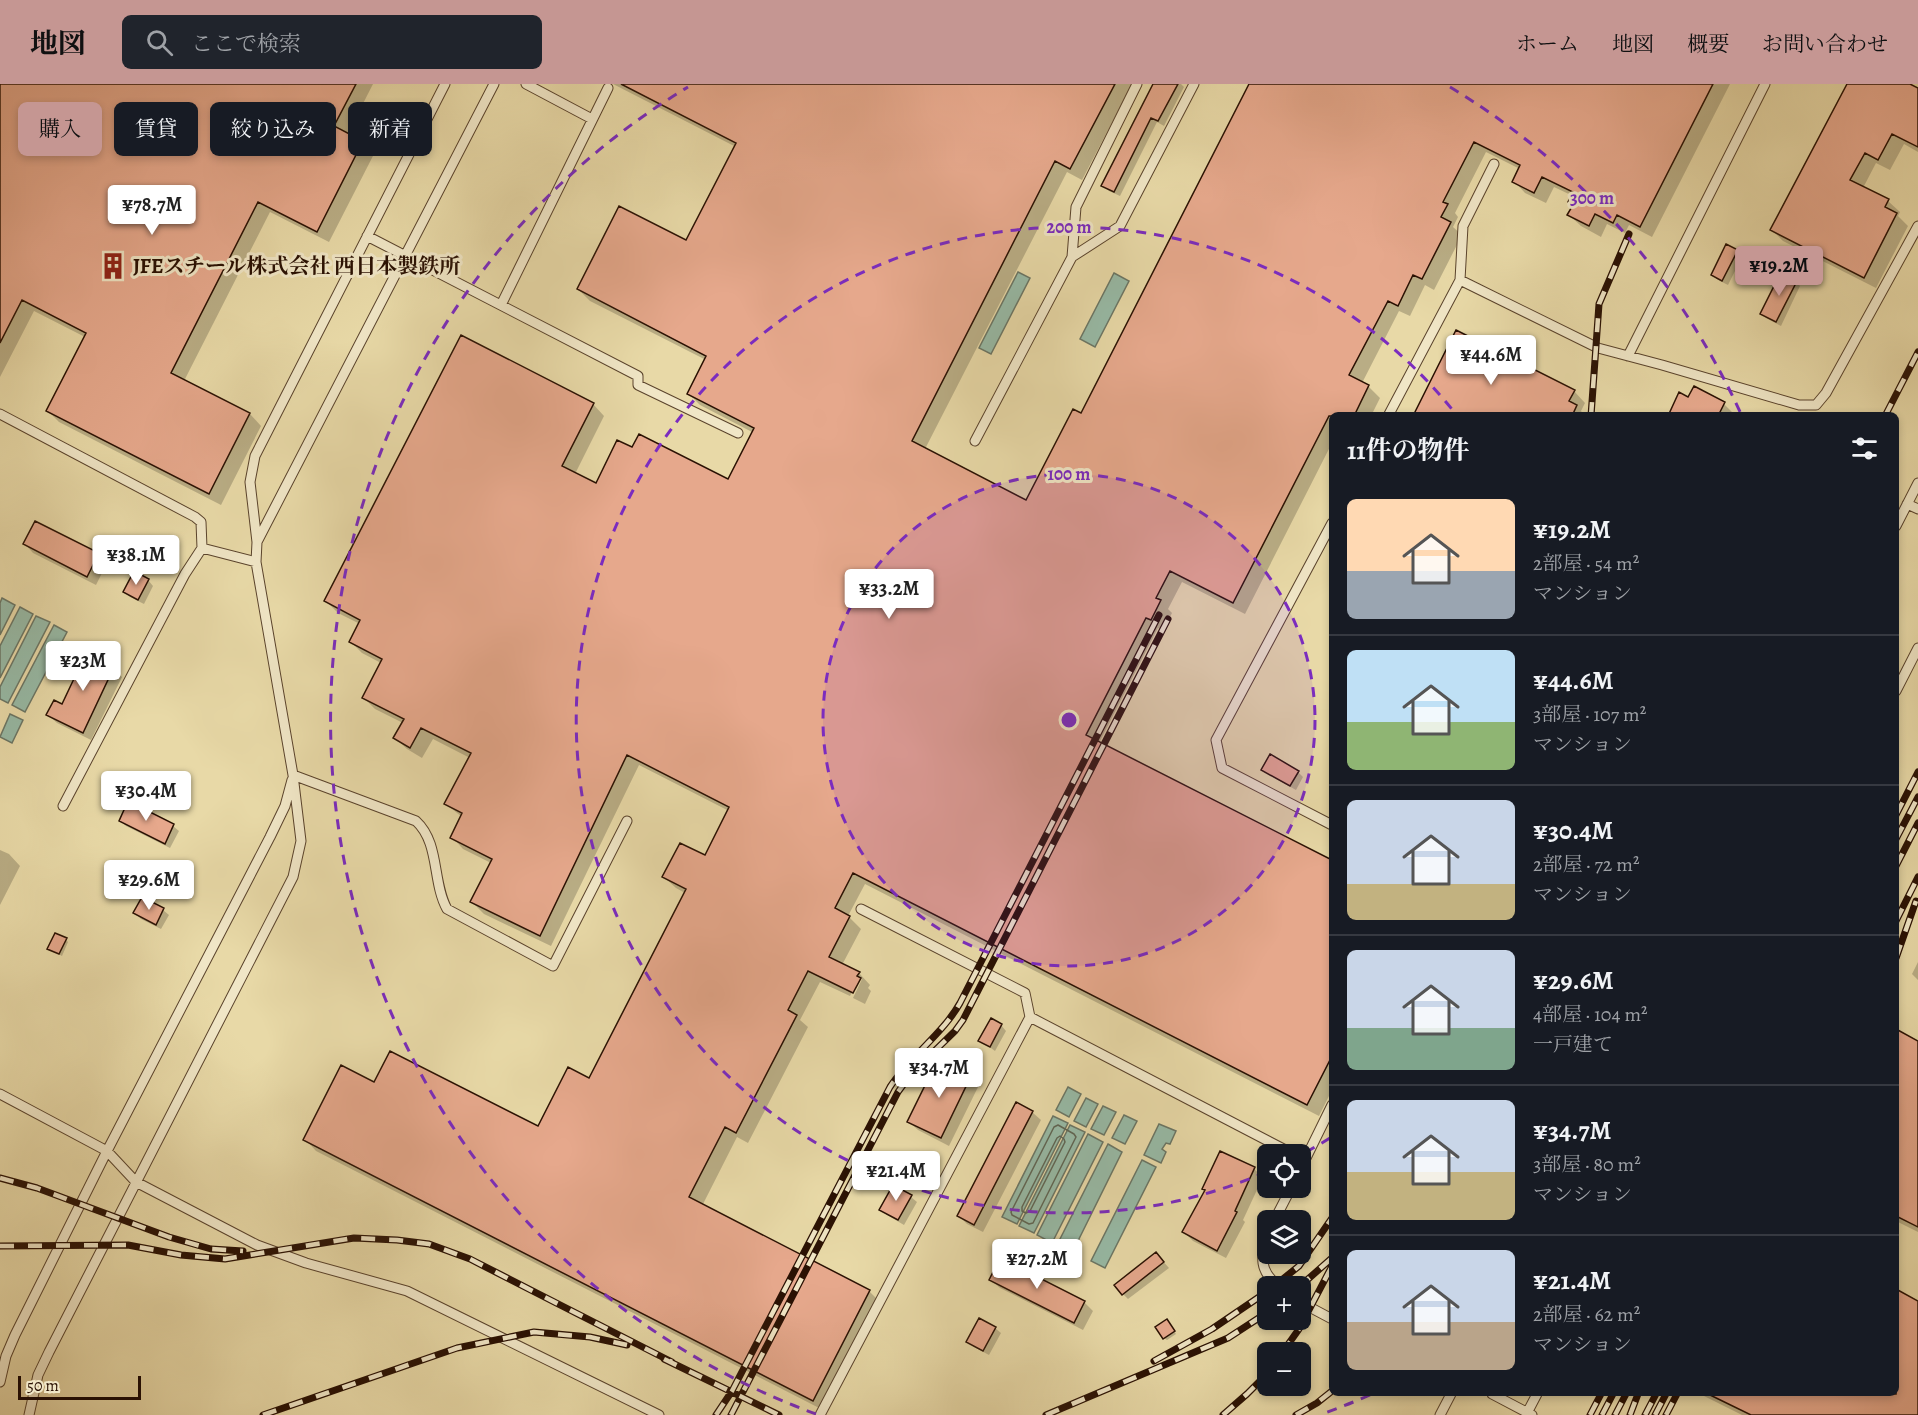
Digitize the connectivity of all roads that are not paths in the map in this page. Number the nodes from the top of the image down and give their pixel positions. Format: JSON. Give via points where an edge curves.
{"nodes":[{"id":1,"x":445,"y":84,"type":"edge"},
{"id":2,"x":494,"y":84,"type":"edge"},
{"id":3,"x":526,"y":84,"type":"edge"},
{"id":4,"x":1137,"y":84,"type":"edge"},
{"id":5,"x":1194,"y":84,"type":"edge"},
{"id":6,"x":1765,"y":84,"type":"edge"},
{"id":7,"x":608,"y":88,"type":"dead end"},
{"id":8,"x":592,"y":119,"type":"junction"},
{"id":9,"x":1494,"y":164,"type":"dead end"},
{"id":10,"x":1918,"y":226,"type":"edge"},
{"id":11,"x":367,"y":236,"type":"junction"},
{"id":12,"x":404,"y":255,"type":"junction"},
{"id":13,"x":1072,"y":257,"type":"junction"},
{"id":14,"x":1460,"y":280,"type":"junction"},
{"id":15,"x":501,"y":305,"type":"junction"},
{"id":16,"x":1628,"y":356,"type":"junction"},
{"id":17,"x":1390,"y":412,"type":"edge"},
{"id":18,"x":0,"y":414,"type":"edge"},
{"id":19,"x":738,"y":433,"type":"dead end"},
{"id":20,"x":975,"y":441,"type":"dead end"},
{"id":21,"x":1918,"y":483,"type":"edge"},
{"id":22,"x":1907,"y":504,"type":"junction"},
{"id":23,"x":1918,"y":509,"type":"edge"},
{"id":24,"x":1899,"y":520,"type":"edge"},
{"id":25,"x":1329,"y":529,"type":"edge"},
{"id":26,"x":257,"y":542,"type":"junction"},
{"id":27,"x":202,"y":548,"type":"junction"},
{"id":28,"x":256,"y":562,"type":"junction"},
{"id":29,"x":1918,"y":648,"type":"edge"},
{"id":30,"x":1899,"y":685,"type":"edge"},
{"id":31,"x":293,"y":775,"type":"junction"},
{"id":32,"x":63,"y":806,"type":"dead end"},
{"id":33,"x":627,"y":821,"type":"dead end"},
{"id":34,"x":1329,"y":823,"type":"edge"},
{"id":35,"x":861,"y":909,"type":"dead end"},
{"id":36,"x":1030,"y":1017,"type":"junction"},
{"id":37,"x":0,"y":1094,"type":"edge"},
{"id":38,"x":1329,"y":1111,"type":"edge"},
{"id":39,"x":1274,"y":1144,"type":"edge"},
{"id":40,"x":1311,"y":1145,"type":"edge"},
{"id":41,"x":107,"y":1151,"type":"junction"},
{"id":42,"x":136,"y":1182,"type":"junction"},
{"id":43,"x":1311,"y":1308,"type":"edge"},
{"id":44,"x":1329,"y":1317,"type":"edge"},
{"id":45,"x":0,"y":1382,"type":"edge"},
{"id":46,"x":1450,"y":1396,"type":"edge"},
{"id":47,"x":1496,"y":1396,"type":"edge"},
{"id":48,"x":1536,"y":1396,"type":"edge"},
{"id":49,"x":1528,"y":1414,"type":"edge"},
{"id":50,"x":29,"y":1415,"type":"edge"},
{"id":51,"x":659,"y":1415,"type":"edge"},
{"id":52,"x":820,"y":1415,"type":"edge"},
{"id":53,"x":1440,"y":1415,"type":"edge"}],
"edges":[{"from":1,"to":11,"type":"lane"},
{"from":2,"to":12,"type":"lane"},
{"from":3,"to":8,"type":"lane"},
{"from":4,"to":13,"type":"lane","via":[[1076,207]]},
{"from":5,"to":13,"type":"lane","via":[[1120,226]]},
{"from":6,"to":16,"type":"lane"},
{"from":7,"to":8,"type":"lane"},
{"from":8,"to":15,"type":"lane"},
{"from":9,"to":14,"type":"lane","via":[[1463,226]]},
{"from":10,"to":16,"type":"lane","via":[[1816,405],[1799,405]]},
{"from":11,"to":12,"type":"lane"},
{"from":11,"to":26,"type":"lane","via":[[255,456],[249,482]]},
{"from":12,"to":15,"type":"lane"},
{"from":12,"to":26,"type":"lane"},
{"from":13,"to":20,"type":"lane"},
{"from":14,"to":16,"type":"lane","via":[[1598,348]]},
{"from":14,"to":17,"type":"lane"},
{"from":15,"to":19,"type":"lane","via":[[638,376],[638,385]]},
{"from":18,"to":27,"type":"lane","via":[[195,517],[201,522]]},
{"from":21,"to":22,"type":"lane"},
{"from":22,"to":23,"type":"lane"},
{"from":22,"to":24,"type":"lane"},
{"from":25,"to":34,"type":"lane","via":[[1216,740],[1222,768]]},
{"from":26,"to":28,"type":"lane"},
{"from":27,"to":28,"type":"lane"},
{"from":27,"to":32,"type":"lane"},
{"from":28,"to":31,"type":"lane"},
{"from":29,"to":30,"type":"lane"},
{"from":31,"to":33,"type":"lane","via":[[416,820],[429,840],[441,898],[447,909],[553,966]]},
{"from":31,"to":41,"type":"lane","via":[[285,806],[270,837]]},
{"from":31,"to":42,"type":"lane","via":[[301,841],[293,877]]},
{"from":35,"to":36,"type":"lane","via":[[1025,993]]},
{"from":36,"to":39,"type":"lane"},
{"from":36,"to":52,"type":"lane"},
{"from":37,"to":41,"type":"lane"},
{"from":38,"to":40,"type":"lane"},
{"from":41,"to":42,"type":"lane"},
{"from":41,"to":45,"type":"lane","via":[[15,1335]]},
{"from":42,"to":50,"type":"lane","via":[[38,1375]]},
{"from":42,"to":51,"type":"lane","via":[[257,1245],[407,1291]]},
{"from":43,"to":44,"type":"lane"},
{"from":46,"to":53,"type":"lane"},
{"from":47,"to":49,"type":"lane"},
{"from":48,"to":49,"type":"lane"}]}
